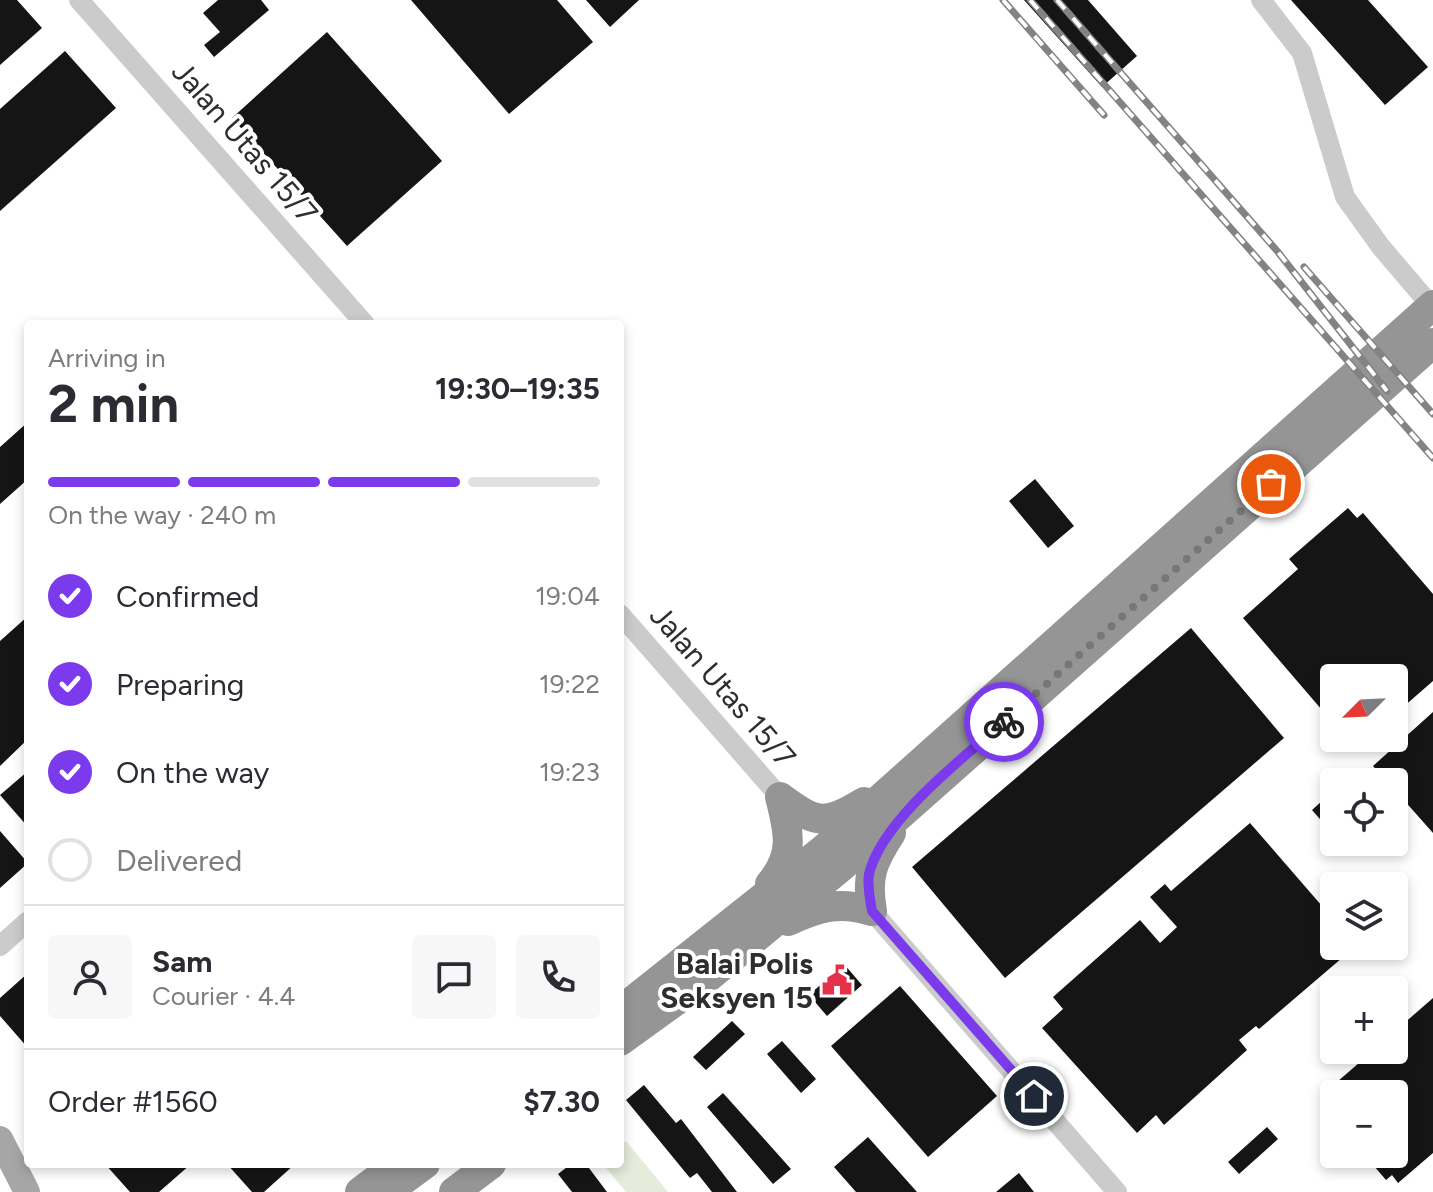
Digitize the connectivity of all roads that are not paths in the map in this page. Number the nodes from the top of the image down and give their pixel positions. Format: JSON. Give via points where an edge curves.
{"nodes":[{"id":1,"x":79,"y":0,"type":"edge"},
{"id":2,"x":1261,"y":0,"type":"edge"},
{"id":3,"x":1433,"y":306,"type":"edge"},
{"id":4,"x":361,"y":320,"type":"edge"},
{"id":5,"x":1433,"y":343,"type":"edge"},
{"id":6,"x":1264,"y":473,"type":"junction"},
{"id":7,"x":624,"y":619,"type":"edge"},
{"id":8,"x":909,"y":790,"type":"junction"},
{"id":9,"x":780,"y":797,"type":"junction"},
{"id":10,"x":752,"y":905,"type":"junction"},
{"id":11,"x":872,"y":911,"type":"junction"},
{"id":12,"x":24,"y":925,"type":"edge"},
{"id":13,"x":759,"y":935,"type":"junction"},
{"id":14,"x":0,"y":946,"type":"edge"},
{"id":15,"x":676,"y":966,"type":"junction"},
{"id":16,"x":706,"y":979,"type":"junction"},
{"id":17,"x":624,"y":1000,"type":"edge"},
{"id":18,"x":624,"y":1008,"type":"edge"},
{"id":19,"x":624,"y":1038,"type":"edge"},
{"id":20,"x":624,"y":1055,"type":"edge"},
{"id":21,"x":0,"y":1139,"type":"edge"},
{"id":22,"x":392,"y":1168,"type":"edge"},
{"id":23,"x":420,"y":1168,"type":"edge"},
{"id":24,"x":446,"y":1168,"type":"edge"},
{"id":25,"x":486,"y":1168,"type":"edge"},
{"id":26,"x":27,"y":1192,"type":"edge"},
{"id":27,"x":360,"y":1192,"type":"edge"},
{"id":28,"x":387,"y":1192,"type":"edge"},
{"id":29,"x":414,"y":1192,"type":"edge"},
{"id":30,"x":454,"y":1192,"type":"edge"},
{"id":31,"x":1117,"y":1192,"type":"edge"}],
"edges":[{"from":1,"to":4,"type":"street","name":"Jalan Utas 15/7"},
{"from":2,"to":3,"type":"street","via":[[1302,53],[1345,197]]},
{"from":3,"to":6,"type":"highway"},
{"from":5,"to":6,"type":"highway"},
{"from":6,"to":8,"type":"highway"},
{"from":7,"to":9,"type":"street","name":"Jalan Utas 15/7"},
{"from":8,"to":9,"type":"highway","via":[[822,820]]},
{"from":8,"to":10,"type":"highway"},
{"from":8,"to":11,"type":"highway","via":[[869,875]]},
{"from":8,"to":13,"type":"highway"},
{"from":9,"to":10,"type":"highway","via":[[788,843],[782,870]]},
{"from":10,"to":15,"type":"highway"},
{"from":11,"to":13,"type":"highway","via":[[831,905]]},
{"from":11,"to":31,"type":"street"},
{"from":12,"to":14,"type":"street"},
{"from":13,"to":16,"type":"highway"},
{"from":15,"to":17,"type":"highway"},
{"from":15,"to":18,"type":"highway"},
{"from":16,"to":19,"type":"highway"},
{"from":16,"to":20,"type":"highway"},
{"from":21,"to":26,"type":"main road"},
{"from":22,"to":27,"type":"highway"},
{"from":23,"to":28,"type":"highway"},
{"from":24,"to":29,"type":"highway"},
{"from":25,"to":30,"type":"highway"}]}
